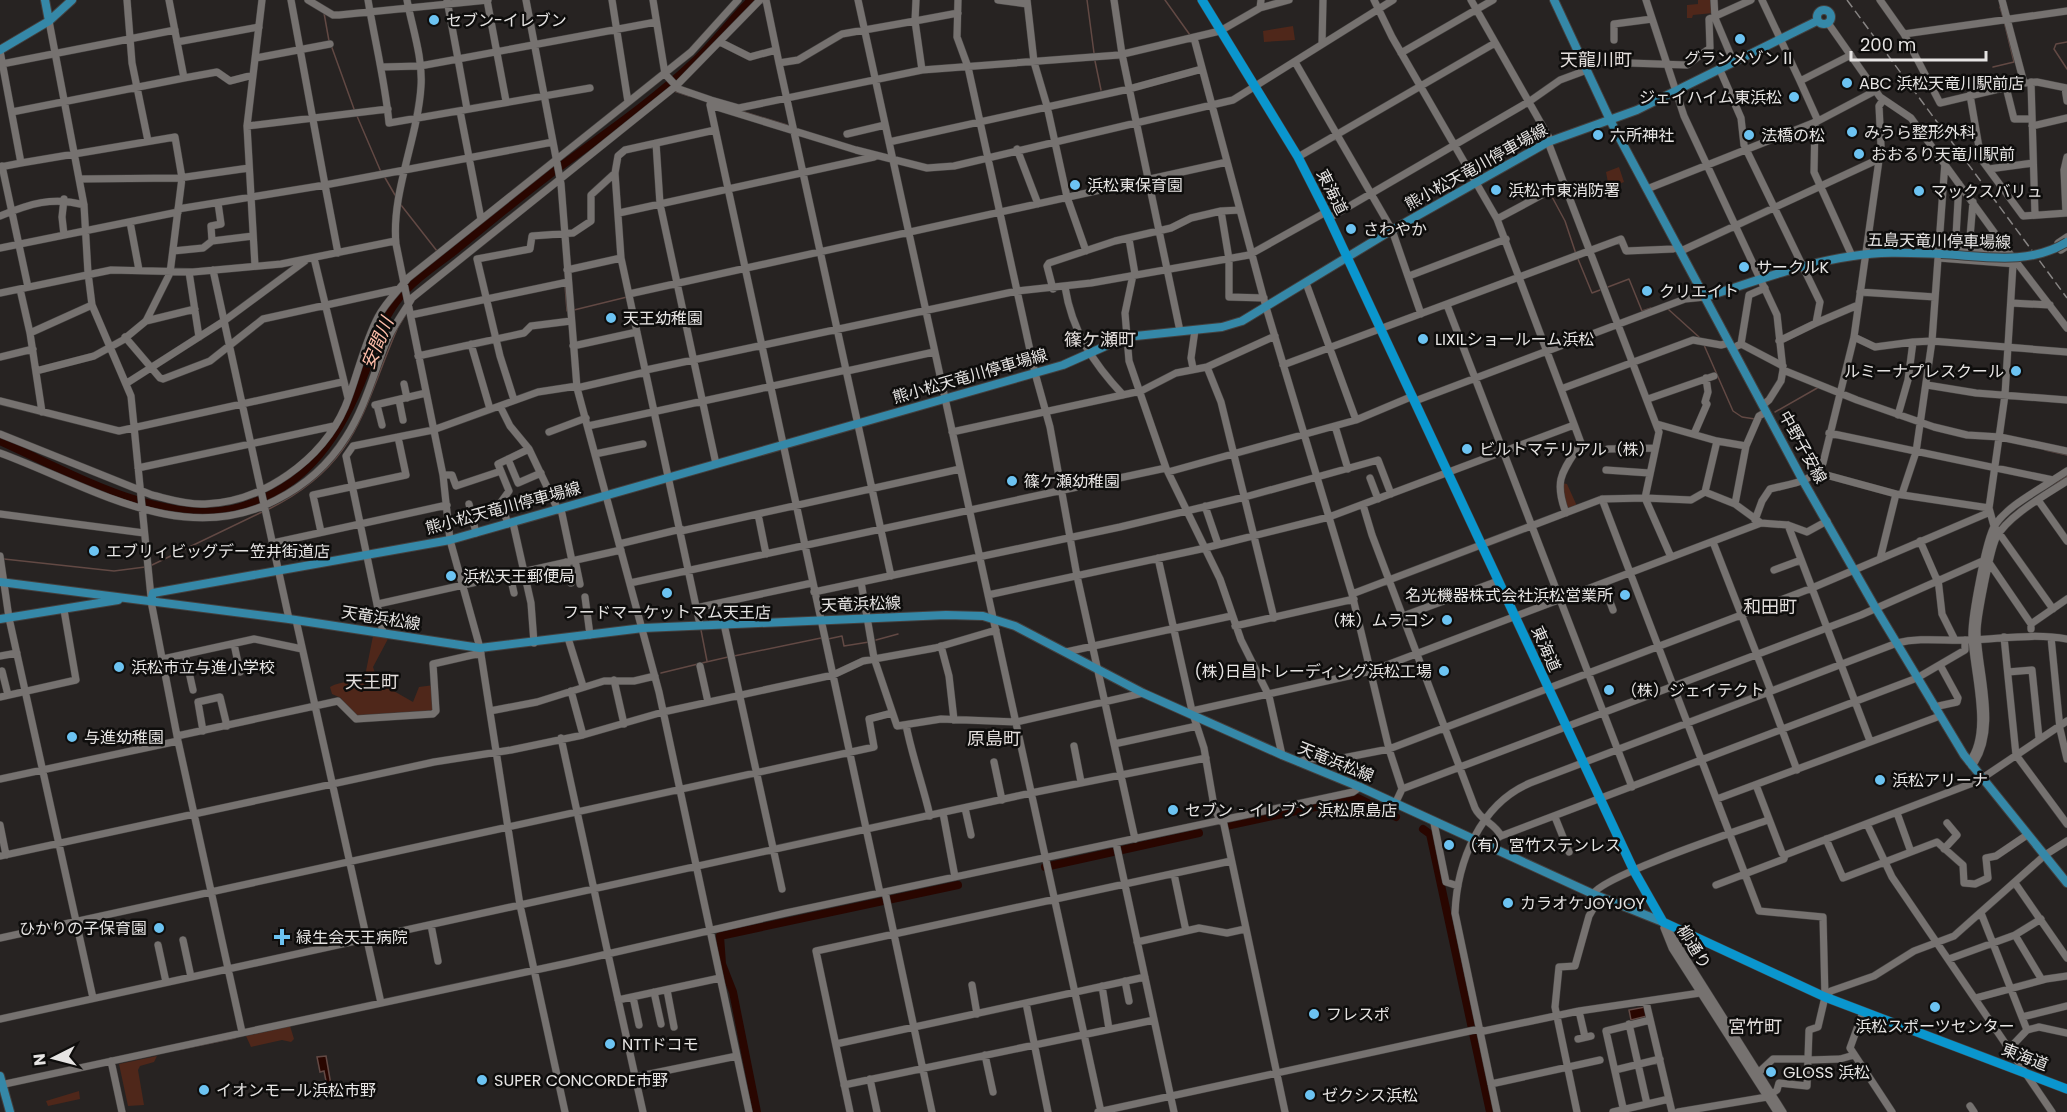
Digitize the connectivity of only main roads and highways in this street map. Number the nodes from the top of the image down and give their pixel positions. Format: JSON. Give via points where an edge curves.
{"nodes":[{"id":1,"x":45,"y":0,"type":"edge"},
{"id":2,"x":72,"y":0,"type":"edge"},
{"id":3,"x":1202,"y":0,"type":"edge"},
{"id":4,"x":1554,"y":0,"type":"edge"},
{"id":5,"x":50,"y":21,"type":"junction"},
{"id":6,"x":1817,"y":21,"type":"junction"},
{"id":7,"x":0,"y":50,"type":"edge"},
{"id":8,"x":1610,"y":120,"type":"junction"},
{"id":9,"x":2067,"y":240,"type":"edge"},
{"id":10,"x":1348,"y":257,"type":"junction"},
{"id":11,"x":1705,"y":297,"type":"junction"},
{"id":12,"x":2,"y":583,"type":"edge"},
{"id":13,"x":126,"y":598,"type":"junction"},
{"id":14,"x":151,"y":599,"type":"junction"},
{"id":15,"x":5,"y":619,"type":"edge"},
{"id":16,"x":2067,"y":883,"type":"edge"},
{"id":17,"x":1663,"y":922,"type":"junction"},
{"id":18,"x":1,"y":1082,"type":"edge"},
{"id":19,"x":2067,"y":1089,"type":"edge"},
{"id":20,"x":10,"y":1112,"type":"edge"}],
"edges":[{"from":1,"to":5,"type":"main road"},
{"from":2,"to":5,"type":"main road"},
{"from":3,"to":10,"type":"highway","name":"東海道","via":[[1298,157]]},
{"from":4,"to":8,"type":"main road","name":"中野子安線"},
{"from":5,"to":7,"type":"main road"},
{"from":6,"to":6,"type":"main road","name":"熊小松天竜川停車場線","via":[[1827,23],[1831,15],[1825,9],[1817,14]]},
{"from":6,"to":8,"type":"main road","name":"熊小松天竜川停車場線"},
{"from":8,"to":10,"type":"main road","name":"熊小松天竜川停車場線","via":[[1550,142]]},
{"from":8,"to":11,"type":"main road","name":"中野子安線"},
{"from":9,"to":11,"type":"main road","name":"五島天竜川停車場線","bridge":true,"via":[[2049,251],[2019,258],[1939,254],[1852,256],[1804,267],[1763,284]]},
{"from":10,"to":14,"type":"main road","name":"熊小松天竜川停車場線","via":[[1265,303],[1234,325],[1126,337],[1063,365],[450,540],[153,593]]},
{"from":10,"to":17,"type":"highway","name":"東海道","via":[[1634,871]]},
{"from":11,"to":16,"type":"main road","name":"中野子安線","via":[[1802,479],[1934,707],[1971,764]]},
{"from":12,"to":13,"type":"main road","name":"天竜浜松線"},
{"from":13,"to":14,"type":"main road","name":"天竜浜松線"},
{"from":13,"to":15,"type":"main road"},
{"from":14,"to":17,"type":"main road","name":"天竜浜松線","via":[[481,651],[643,628],[946,615],[993,618],[1036,635],[1143,693]]},
{"from":17,"to":19,"type":"highway","name":"東海道","via":[[1825,997]]},
{"from":18,"to":20,"type":"main road"}]}
